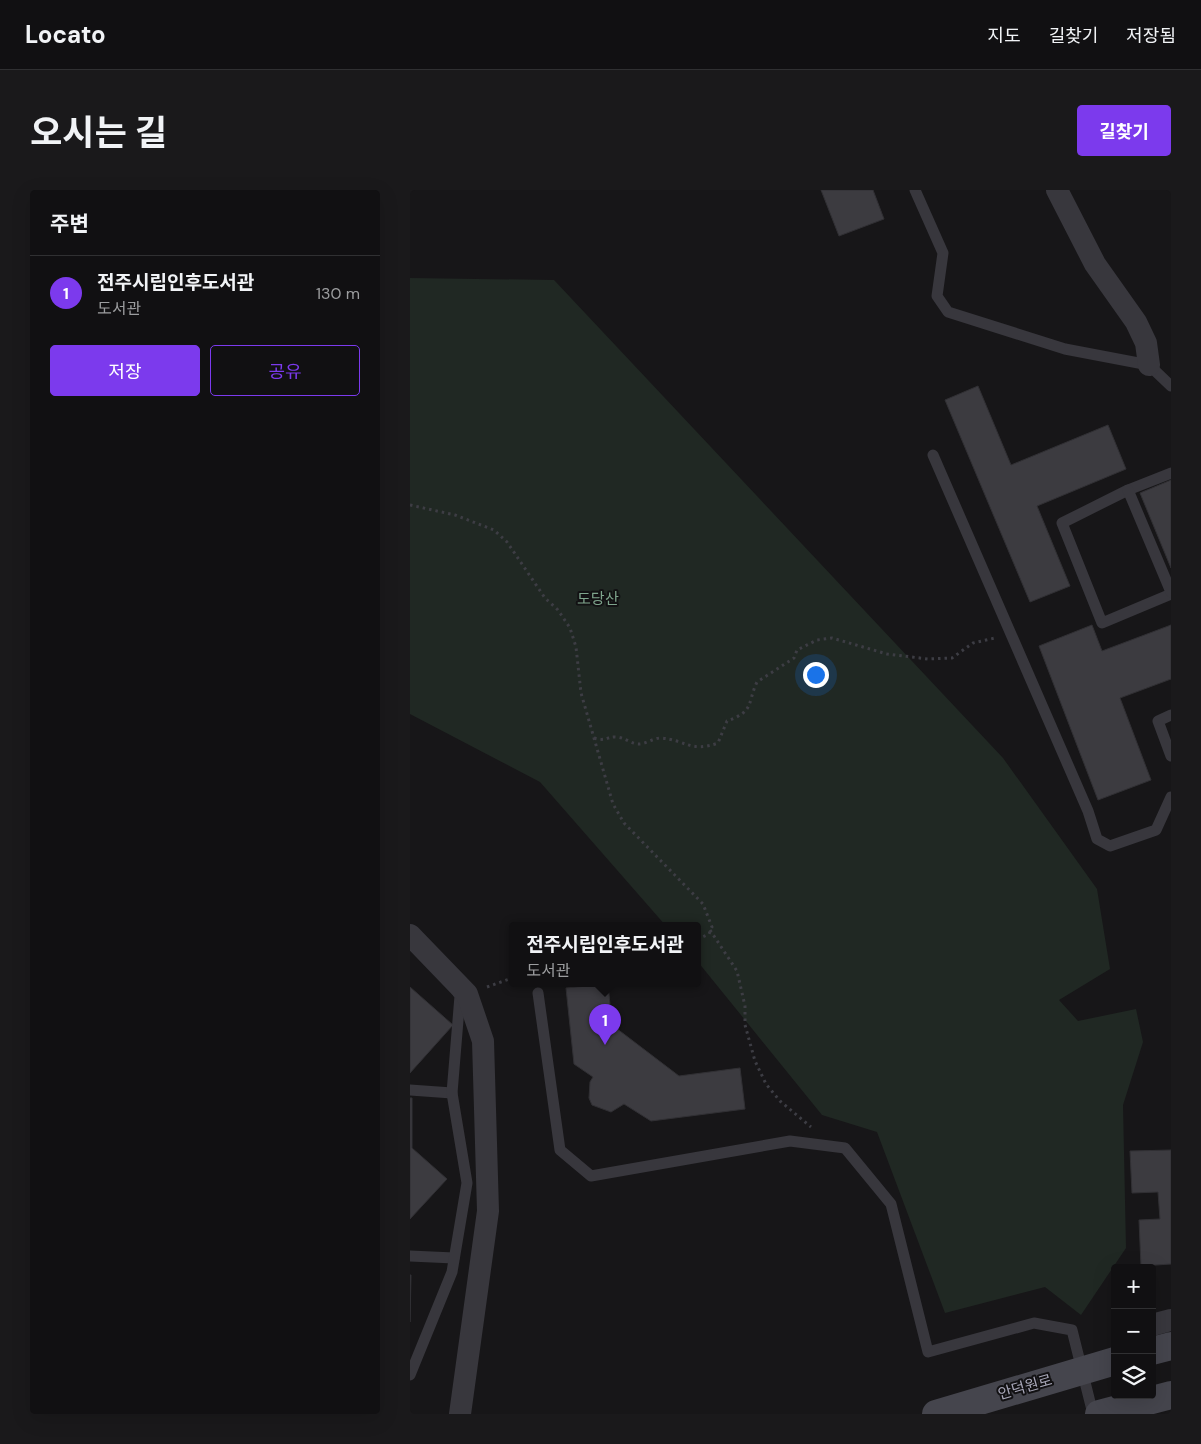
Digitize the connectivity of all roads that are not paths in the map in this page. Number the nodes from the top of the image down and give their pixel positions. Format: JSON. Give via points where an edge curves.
{"nodes":[{"id":1,"x":915,"y":190,"type":"edge"},
{"id":2,"x":1056,"y":190,"type":"edge"},
{"id":3,"x":1149,"y":366,"type":"junction"},
{"id":4,"x":1171,"y":386,"type":"edge"},
{"id":5,"x":933,"y":455,"type":"dead end"},
{"id":6,"x":1171,"y":473,"type":"edge"},
{"id":7,"x":1128,"y":490,"type":"junction"},
{"id":8,"x":1171,"y":593,"type":"edge"},
{"id":9,"x":1171,"y":715,"type":"edge"},
{"id":10,"x":1171,"y":756,"type":"edge"},
{"id":11,"x":1171,"y":797,"type":"edge"},
{"id":12,"x":410,"y":935,"type":"edge"},
{"id":13,"x":410,"y":940,"type":"edge"},
{"id":14,"x":538,"y":993,"type":"dead end"},
{"id":15,"x":410,"y":1090,"type":"edge"},
{"id":16,"x":452,"y":1093,"type":"junction"},
{"id":17,"x":410,"y":1256,"type":"edge"},
{"id":18,"x":454,"y":1258,"type":"junction"},
{"id":19,"x":1171,"y":1320,"type":"edge"},
{"id":20,"x":1156,"y":1323,"type":"edge"},
{"id":21,"x":1171,"y":1346,"type":"edge"},
{"id":22,"x":1156,"y":1350,"type":"edge"},
{"id":23,"x":1111,"y":1362,"type":"edge"},
{"id":24,"x":1082,"y":1370,"type":"junction"},
{"id":25,"x":410,"y":1375,"type":"edge"},
{"id":26,"x":1171,"y":1394,"type":"edge"},
{"id":27,"x":460,"y":1414,"type":"edge"},
{"id":28,"x":936,"y":1414,"type":"edge"},
{"id":29,"x":1093,"y":1414,"type":"edge"},
{"id":30,"x":1099,"y":1414,"type":"edge"}],
"edges":[{"from":1,"to":3,"type":"lane","via":[[943,254],[937,296],[948,312],[1065,349]]},
{"from":2,"to":3,"type":"street","via":[[1095,264],[1136,322],[1146,344]]},
{"from":3,"to":4,"type":"lane"},
{"from":5,"to":11,"type":"lane","via":[[1098,839],[1110,846],[1156,830]]},
{"from":6,"to":7,"type":"lane"},
{"from":7,"to":8,"type":"lane"},
{"from":7,"to":8,"type":"lane","via":[[1062,523],[1102,623]]},
{"from":9,"to":10,"type":"lane","via":[[1158,721]]},
{"from":12,"to":27,"type":"street","via":[[467,994],[483,1041],[488,1211]]},
{"from":13,"to":16,"type":"lane","via":[[460,996]]},
{"from":14,"to":24,"type":"lane","via":[[560,1150],[591,1176],[790,1141],[845,1148],[890,1204],[928,1352],[1034,1323],[1072,1330]]},
{"from":15,"to":16,"type":"lane"},
{"from":16,"to":18,"type":"lane","via":[[467,1183]]},
{"from":17,"to":18,"type":"lane"},
{"from":18,"to":25,"type":"lane","via":[[452,1272]]},
{"from":19,"to":20,"type":"street"},
{"from":21,"to":22,"type":"street"},
{"from":23,"to":24,"type":"street","name":"안덕원로"},
{"from":24,"to":28,"type":"street","name":"안덕원로"},
{"from":24,"to":29,"type":"lane"},
{"from":26,"to":30,"type":"street"}]}
